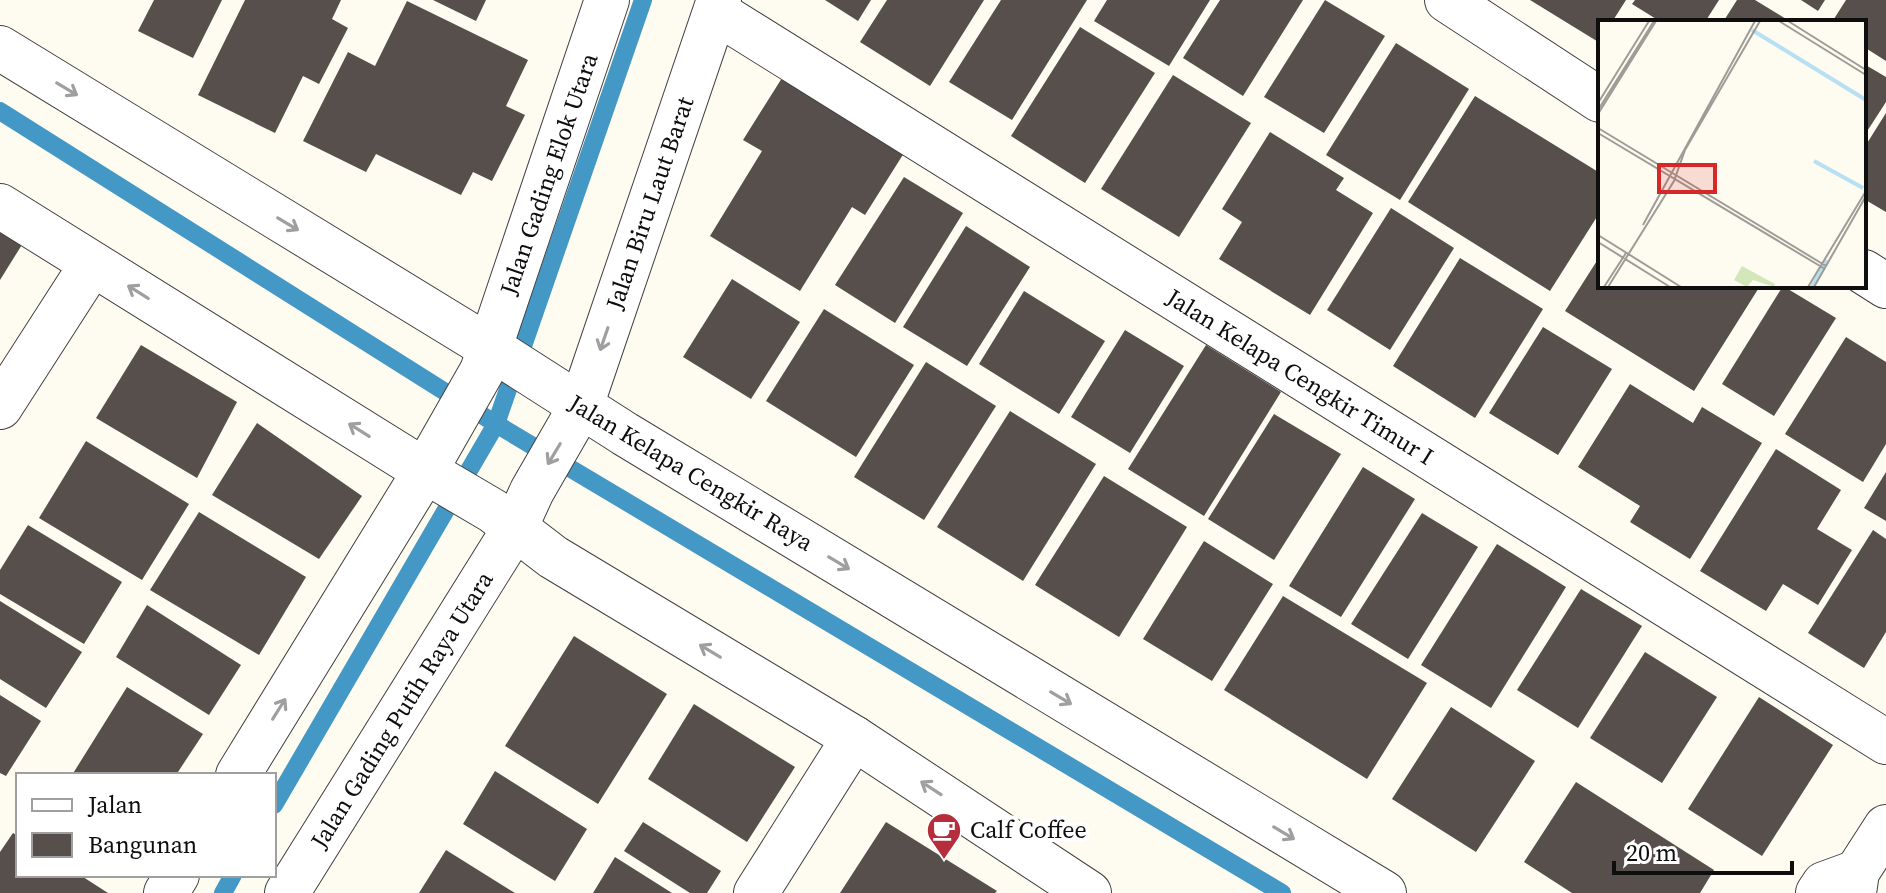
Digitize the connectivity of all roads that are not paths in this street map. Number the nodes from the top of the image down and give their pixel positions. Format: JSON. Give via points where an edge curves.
{"nodes":[{"id":1,"x":607,"y":0,"type":"edge"},
{"id":2,"x":1447,"y":0,"type":"edge"},
{"id":3,"x":718,"y":6,"type":"edge"},
{"id":4,"x":0,"y":48,"type":"edge"},
{"id":5,"x":1598,"y":99,"type":"edge"},
{"id":6,"x":0,"y":206,"type":"edge"},
{"id":7,"x":92,"y":264,"type":"junction"},
{"id":8,"x":1866,"y":273,"type":"edge"},
{"id":9,"x":1886,"y":286,"type":"edge"},
{"id":10,"x":490,"y":357,"type":"junction"},
{"id":11,"x":0,"y":407,"type":"edge"},
{"id":12,"x":575,"y":407,"type":"junction"},
{"id":13,"x":435,"y":461,"type":"junction"},
{"id":14,"x":514,"y":509,"type":"junction"},
{"id":15,"x":854,"y":738,"type":"junction"},
{"id":16,"x":1886,"y":742,"type":"edge"},
{"id":17,"x":239,"y":773,"type":"edge"},
{"id":18,"x":1886,"y":827,"type":"edge"},
{"id":19,"x":1856,"y":883,"type":"edge"},
{"id":20,"x":287,"y":893,"type":"edge"},
{"id":21,"x":756,"y":893,"type":"edge"},
{"id":22,"x":1089,"y":893,"type":"edge"},
{"id":23,"x":1384,"y":893,"type":"edge"},
{"id":24,"x":1818,"y":893,"type":"edge"}],
"edges":[{"from":1,"to":10,"type":"street","name":"Jalan Gading Elok Utara"},
{"from":2,"to":5,"type":"street"},
{"from":3,"to":12,"type":"street","name":"Jalan Biru Laut Barat","one_way":true},
{"from":3,"to":16,"type":"street","name":"Jalan Kelapa Cengkir Timur I"},
{"from":4,"to":10,"type":"street","name":"Jalan Kelapa Cengkir Raya","one_way":true},
{"from":6,"to":7,"type":"street"},
{"from":7,"to":11,"type":"street"},
{"from":13,"to":7,"type":"street","one_way":true},
{"from":8,"to":9,"type":"street"},
{"from":10,"to":12,"type":"street","name":"Jalan Kelapa Cengkir Raya"},
{"from":10,"to":13,"type":"street","name":"Jalan Gading Elok Utara"},
{"from":12,"to":14,"type":"street","name":"Jalan Biru Laut Barat","one_way":true},
{"from":12,"to":23,"type":"street","name":"Jalan Kelapa Cengkir Raya","one_way":true},
{"from":13,"to":14,"type":"street"},
{"from":17,"to":13,"type":"street","one_way":true},
{"from":15,"to":14,"type":"street","one_way":true,"via":[[553,557]]},
{"from":14,"to":20,"type":"street","name":"Jalan Gading Putih Raya Utara"},
{"from":15,"to":21,"type":"street"},
{"from":22,"to":15,"type":"street","one_way":true},
{"from":18,"to":19,"type":"street"},
{"from":19,"to":24,"type":"street","via":[[1824,884]]}]}
